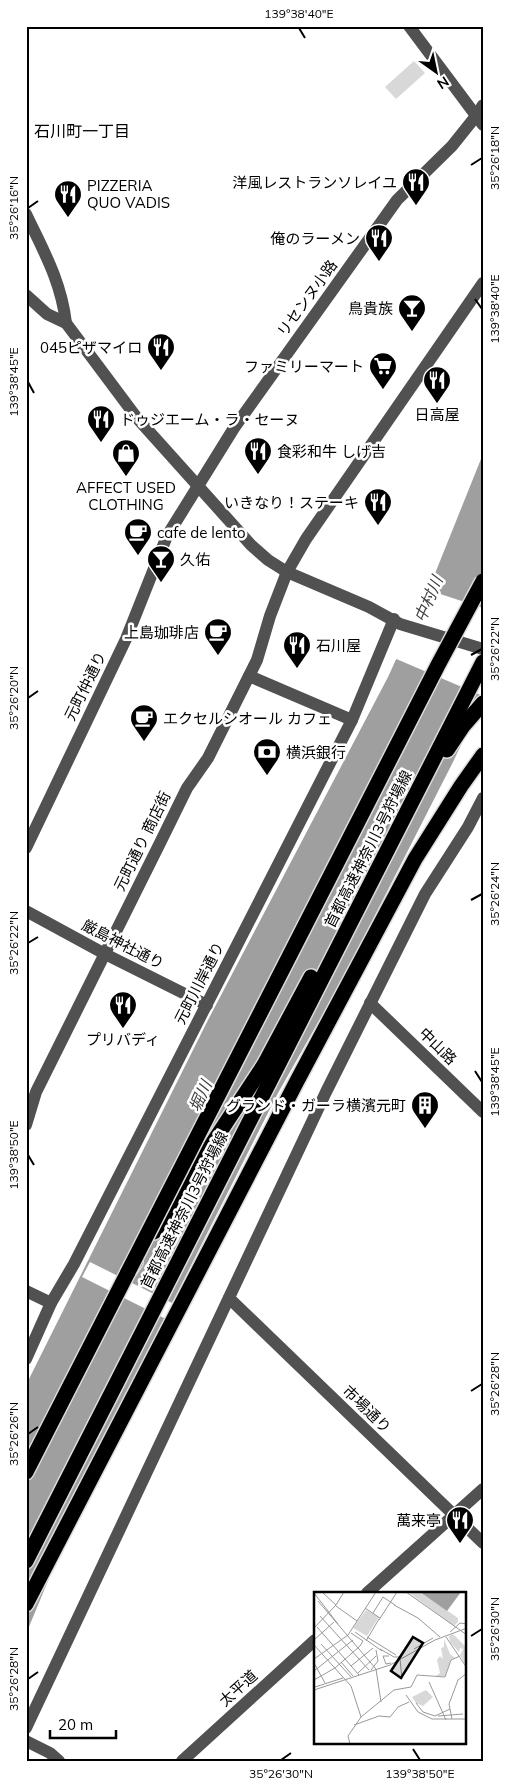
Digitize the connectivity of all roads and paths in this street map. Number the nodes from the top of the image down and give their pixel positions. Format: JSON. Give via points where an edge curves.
{"nodes":[{"id":1,"x":409,"y":26,"type":"edge"},
{"id":2,"x":480,"y":116,"type":"edge"},
{"id":3,"x":26,"y":214,"type":"edge"},
{"id":4,"x":483,"y":283,"type":"edge"},
{"id":5,"x":26,"y":295,"type":"edge"},
{"id":6,"x":66,"y":323,"type":"junction"},
{"id":7,"x":197,"y":487,"type":"junction"},
{"id":8,"x":167,"y":536,"type":"joint"},
{"id":9,"x":287,"y":572,"type":"junction"},
{"id":10,"x":483,"y":581,"type":"edge"},
{"id":11,"x":397,"y":622,"type":"junction"},
{"id":12,"x":483,"y":649,"type":"edge"},
{"id":13,"x":483,"y":662,"type":"edge"},
{"id":14,"x":249,"y":676,"type":"junction"},
{"id":15,"x":482,"y":704,"type":"edge"},
{"id":16,"x":352,"y":720,"type":"junction"},
{"id":17,"x":483,"y":755,"type":"edge"},
{"id":18,"x":483,"y":798,"type":"edge"},
{"id":19,"x":26,"y":848,"type":"edge"},
{"id":20,"x":26,"y":911,"type":"edge"},
{"id":21,"x":105,"y":954,"type":"junction"},
{"id":22,"x":370,"y":1003,"type":"junction"},
{"id":23,"x":207,"y":1005,"type":"junction"},
{"id":24,"x":483,"y":1112,"type":"edge"},
{"id":25,"x":26,"y":1125,"type":"edge"},
{"id":26,"x":128,"y":1272,"type":"junction"},
{"id":27,"x":26,"y":1291,"type":"edge"},
{"id":28,"x":228,"y":1298,"type":"junction"},
{"id":29,"x":51,"y":1303,"type":"junction"},
{"id":30,"x":26,"y":1359,"type":"edge"},
{"id":31,"x":26,"y":1472,"type":"edge"},
{"id":32,"x":483,"y":1489,"type":"edge"},
{"id":33,"x":454,"y":1515,"type":"junction"},
{"id":34,"x":483,"y":1543,"type":"edge"},
{"id":35,"x":26,"y":1561,"type":"edge"},
{"id":36,"x":368,"y":1592,"type":"edge"},
{"id":37,"x":26,"y":1604,"type":"edge"},
{"id":38,"x":314,"y":1641,"type":"edge"},
{"id":39,"x":26,"y":1728,"type":"edge"},
{"id":40,"x":26,"y":1741,"type":"edge"},
{"id":41,"x":59,"y":1761,"type":"edge"},
{"id":42,"x":182,"y":1761,"type":"edge"}],
"edges":[{"from":1,"to":2,"type":"street"},
{"from":2,"to":7,"type":"street","name":"リセンヌ小路","via":[[397,200],[234,428]]},
{"from":3,"to":6,"type":"street","via":[[57,279]]},
{"from":4,"to":9,"type":"street","name":"元町通り 商店街","via":[[306,539]]},
{"from":5,"to":6,"type":"street","via":[[47,314]]},
{"from":6,"to":7,"type":"street","via":[[130,409]]},
{"from":7,"to":8,"type":"street","name":"リセンヌ小路"},
{"from":7,"to":9,"type":"street","via":[[251,545]]},
{"from":8,"to":19,"type":"street","name":"元町仲通り","via":[[126,639]]},
{"from":9,"to":11,"type":"street","via":[[369,606]]},
{"from":9,"to":14,"type":"street","name":"元町通り 商店街"},
{"from":10,"to":26,"type":"highway","name":"首都高速神奈川3号狩場線","bridge":true},
{"from":11,"to":12,"type":"street"},
{"from":11,"to":16,"type":"street","name":"元町川岸通り"},
{"from":13,"to":35,"type":"highway","name":"首都高速神奈川3号狩場線"},
{"from":14,"to":16,"type":"street"},
{"from":14,"to":21,"type":"street","name":"元町通り 商店街","via":[[208,758],[186,788]]},
{"from":15,"to":26,"type":"highway","bridge":true,"via":[[386,836],[264,1065]]},
{"from":16,"to":23,"type":"street","name":"元町川岸通り"},
{"from":17,"to":37,"type":"highway","via":[[460,786],[411,867]]},
{"from":18,"to":22,"type":"street","via":[[425,894]]},
{"from":20,"to":21,"type":"street","name":"厳島神社通り"},
{"from":21,"to":23,"type":"street","name":"厳島神社通り"},
{"from":21,"to":25,"type":"street","name":"元町通り 商店街","via":[[36,1092]]},
{"from":22,"to":24,"type":"street","name":"中山路"},
{"from":22,"to":28,"type":"street"},
{"from":23,"to":29,"type":"street","name":"元町川岸通り"},
{"from":26,"to":31,"type":"highway","name":"首都高速神奈川3号狩場線"},
{"from":27,"to":29,"type":"street"},
{"from":28,"to":33,"type":"street","name":"市場通り"},
{"from":28,"to":39,"type":"street"},
{"from":29,"to":30,"type":"street","name":"元町川岸通り"},
{"from":32,"to":33,"type":"street"},
{"from":33,"to":34,"type":"street","name":"市場通り"},
{"from":33,"to":36,"type":"street"},
{"from":38,"to":42,"type":"street","name":"太平道"},
{"from":40,"to":41,"type":"street"}]}
